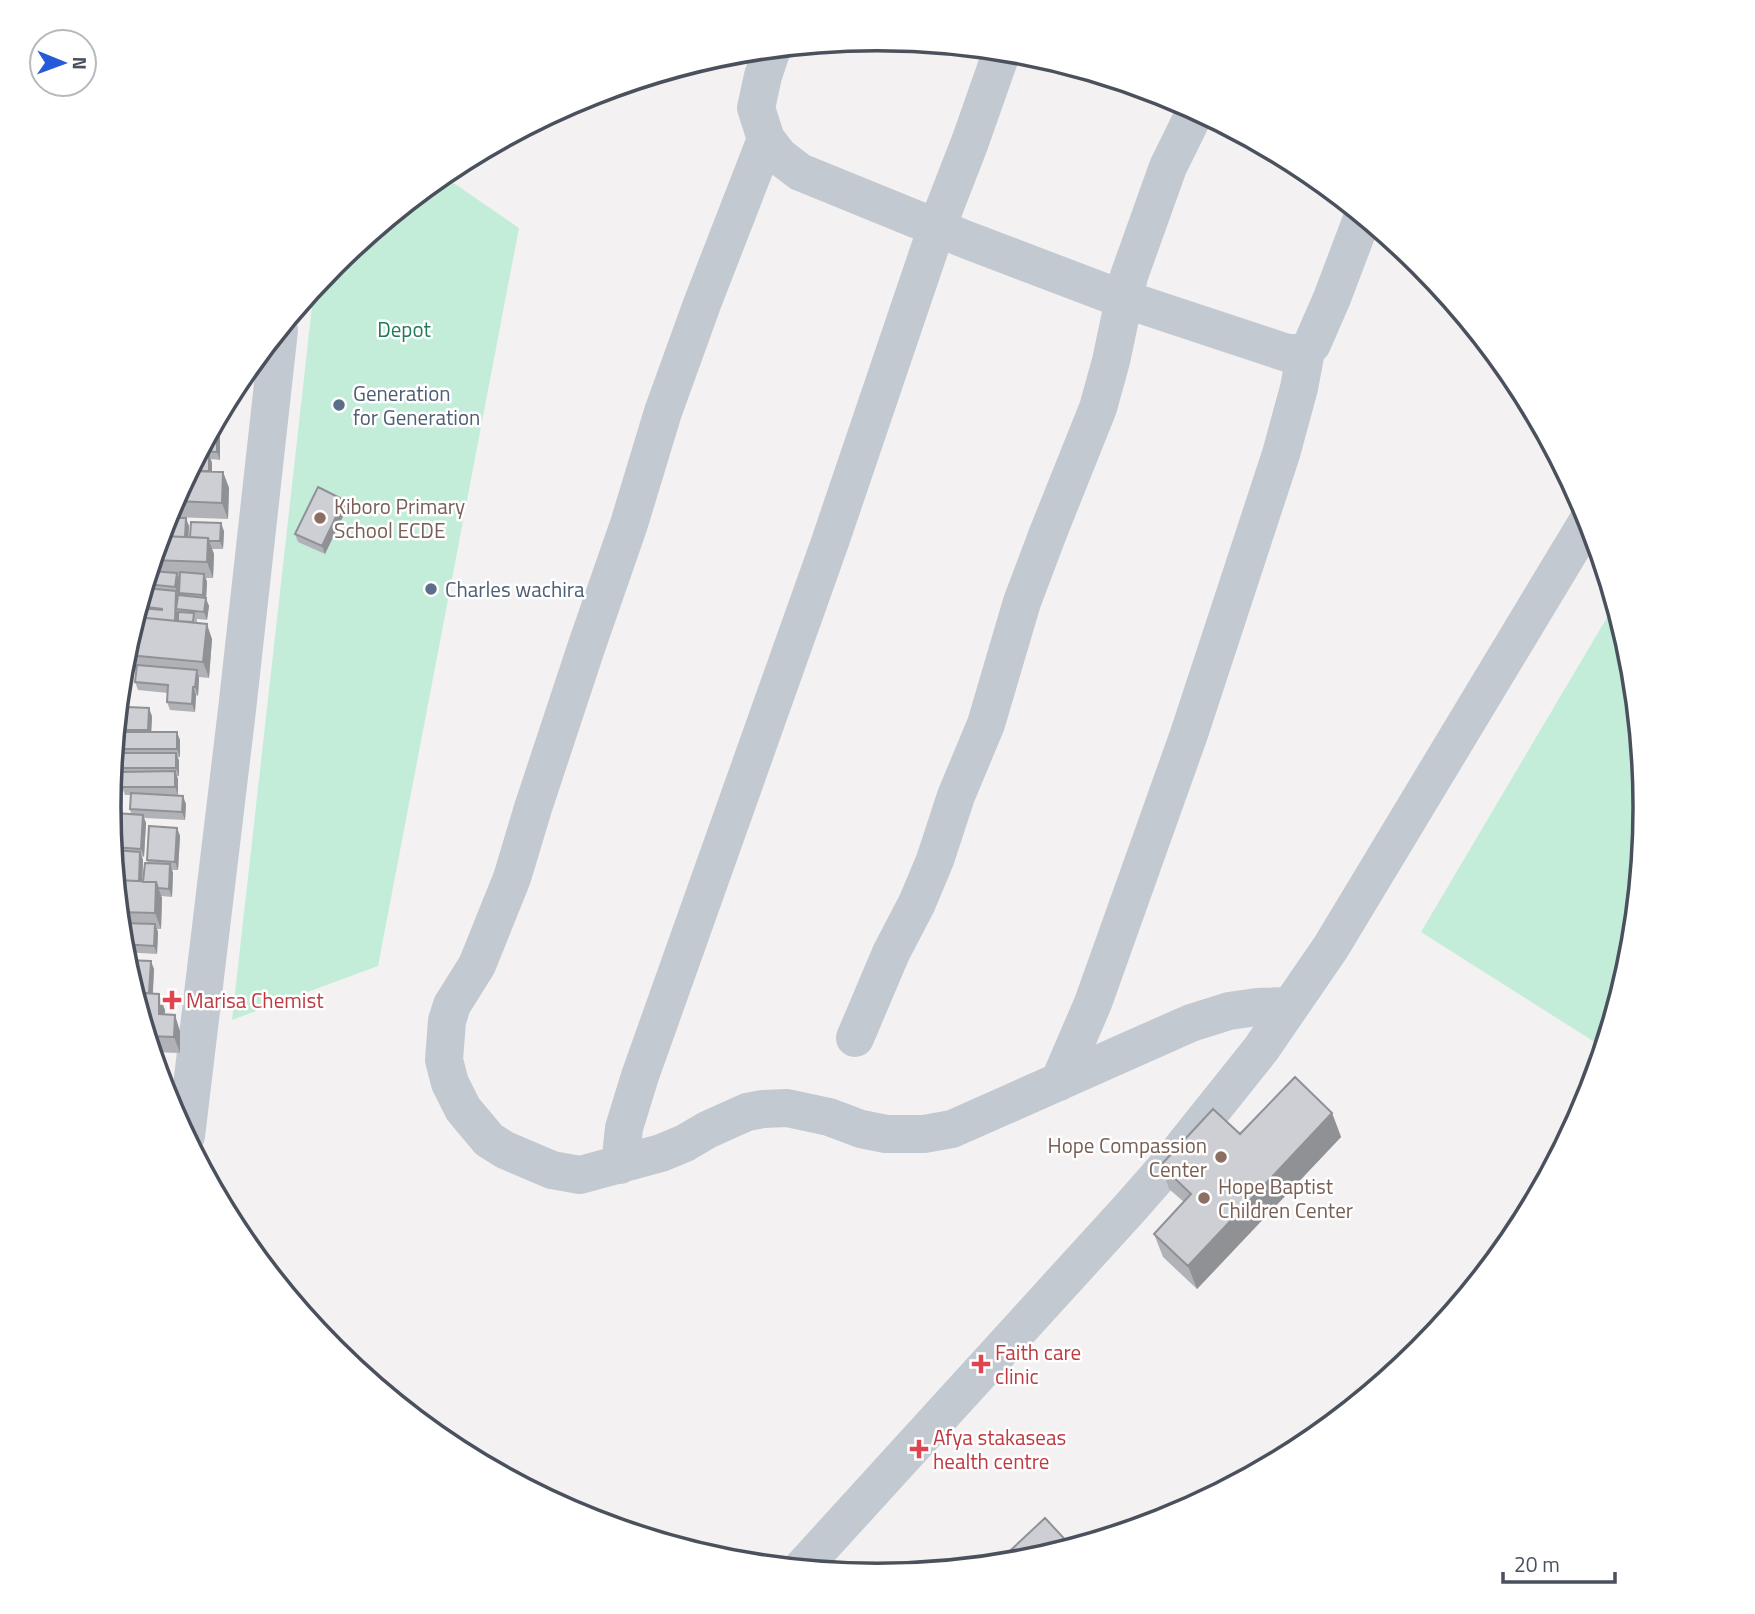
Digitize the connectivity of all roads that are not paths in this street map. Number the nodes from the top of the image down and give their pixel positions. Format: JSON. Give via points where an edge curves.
{"nodes":[{"id":1,"x":769,"y":59,"type":"edge"},
{"id":2,"x":999,"y":61,"type":"edge"},
{"id":3,"x":1191,"y":119,"type":"edge"},
{"id":4,"x":766,"y":139,"type":"junction"},
{"id":5,"x":1360,"y":225,"type":"edge"},
{"id":6,"x":937,"y":227,"type":"junction"},
{"id":7,"x":1125,"y":300,"type":"junction"},
{"id":8,"x":277,"y":348,"type":"edge"},
{"id":9,"x":1306,"y":351,"type":"junction"},
{"id":10,"x":1581,"y":532,"type":"edge"},
{"id":11,"x":1290,"y":1006,"type":"junction"},
{"id":12,"x":855,"y":1038,"type":"dead end"},
{"id":13,"x":1059,"y":1082,"type":"junction"},
{"id":14,"x":188,"y":1117,"type":"edge"},
{"id":15,"x":620,"y":1165,"type":"junction"},
{"id":16,"x":809,"y":1560,"type":"edge"}],
"edges":[{"from":1,"to":4,"type":"street","via":[[756,108]]},
{"from":2,"to":6,"type":"street"},
{"from":3,"to":7,"type":"street","via":[[1168,167],[1129,276]]},
{"from":4,"to":6,"type":"street","via":[[800,172]]},
{"from":4,"to":15,"type":"street","via":[[663,412],[512,878],[477,965],[447,1021],[444,1060],[450,1083],[463,1109],[489,1140],[552,1170],[580,1175]]},
{"from":5,"to":9,"type":"street"},
{"from":6,"to":7,"type":"street"},
{"from":6,"to":15,"type":"street","via":[[640,1076],[624,1128]]},
{"from":7,"to":9,"type":"street","via":[[1287,353]]},
{"from":7,"to":12,"type":"street","via":[[1098,408],[1022,602],[986,724],[917,904]]},
{"from":8,"to":14,"type":"street"},
{"from":9,"to":13,"type":"street","via":[[1281,454],[1193,722],[1093,1003]]},
{"from":10,"to":11,"type":"street","via":[[1331,947]]},
{"from":11,"to":13,"type":"street","via":[[1229,1011],[1191,1023]]},
{"from":11,"to":16,"type":"street","via":[[1174,1158]]},
{"from":13,"to":15,"type":"street","via":[[952,1129],[924,1134],[886,1134],[787,1108],[747,1112],[685,1143]]}]}
